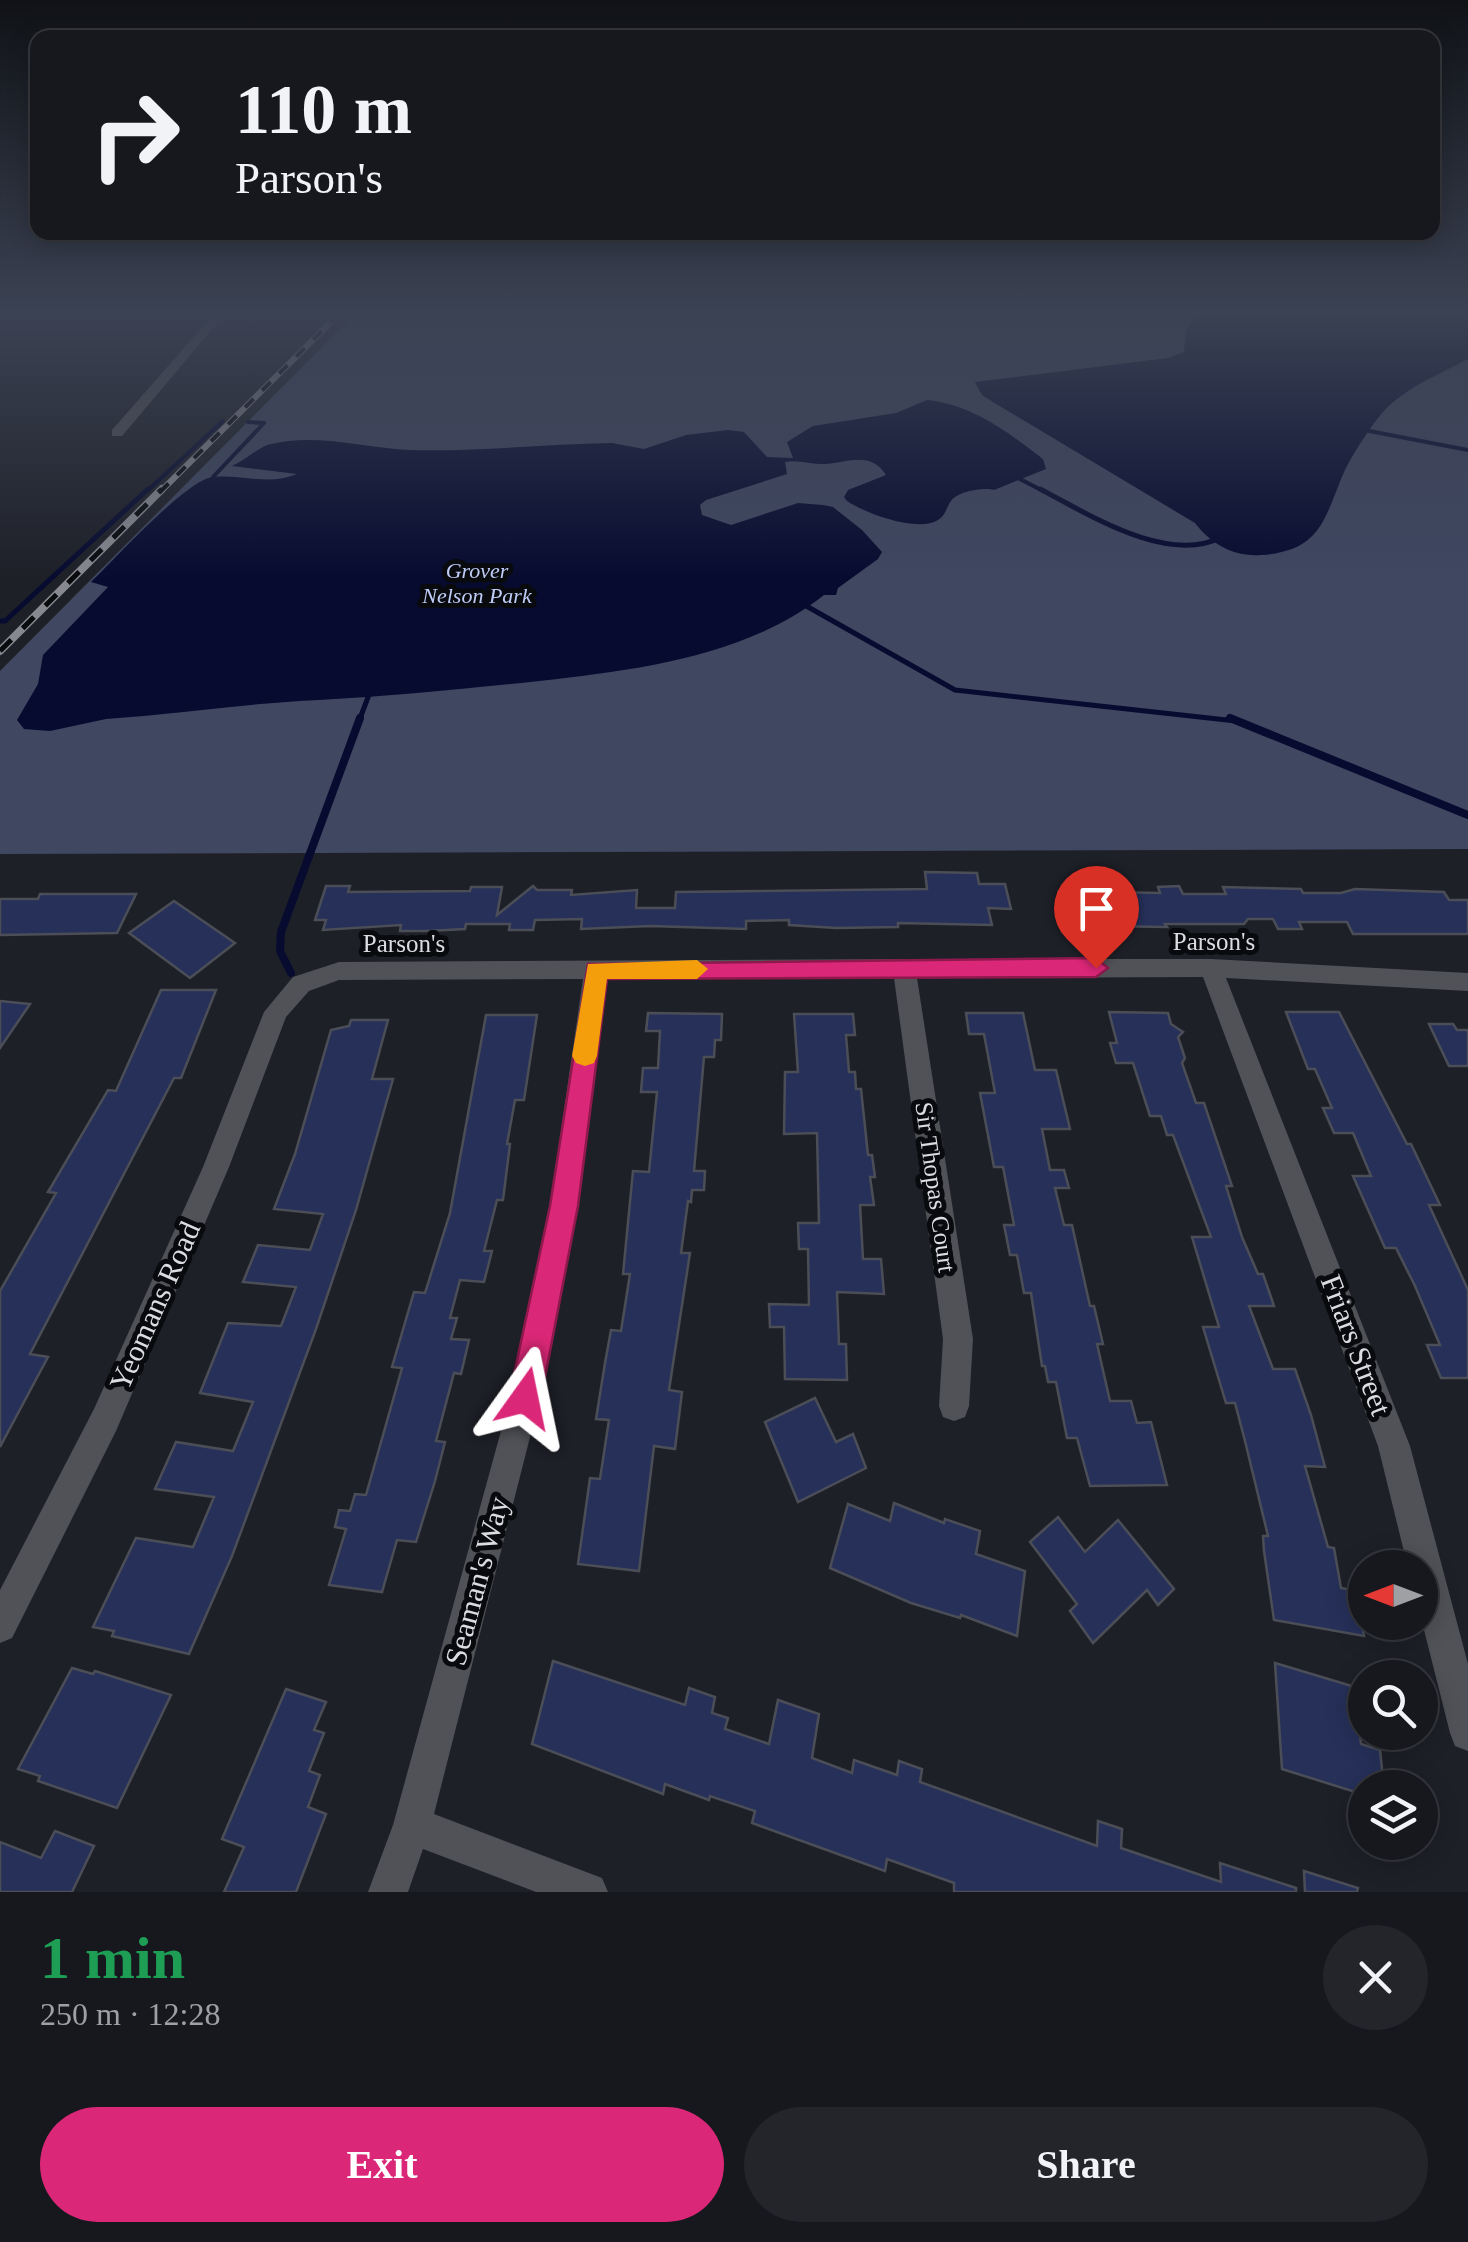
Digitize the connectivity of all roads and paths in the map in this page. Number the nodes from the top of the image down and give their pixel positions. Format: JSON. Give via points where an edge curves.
{"nodes":[{"id":1,"x":144,"y":402,"type":"edge"},
{"id":2,"x":117,"y":433,"type":"dead end"},
{"id":3,"x":904,"y":968,"type":"junction"},
{"id":4,"x":1212,"y":968,"type":"junction"},
{"id":5,"x":596,"y":970,"type":"junction"},
{"id":6,"x":1468,"y":982,"type":"edge"},
{"id":7,"x":301,"y":984,"type":"joint"},
{"id":8,"x":954,"y":1406,"type":"dead end"},
{"id":9,"x":0,"y":1626,"type":"edge"},
{"id":10,"x":1468,"y":1734,"type":"edge"},
{"id":11,"x":412,"y":1825,"type":"junction"},
{"id":12,"x":388,"y":1892,"type":"edge"},
{"id":13,"x":588,"y":1892,"type":"edge"}],
"edges":[{"from":1,"to":2,"type":"street"},
{"from":3,"to":4,"type":"street","name":"Parson's"},
{"from":3,"to":5,"type":"street","name":"Parson's"},
{"from":3,"to":8,"type":"street","name":"Sir Thopas Court","via":[[958,1339]]},
{"from":4,"to":6,"type":"street","name":"Parson's"},
{"from":4,"to":10,"type":"street","name":"Friars Street","via":[[1394,1446]]},
{"from":5,"to":7,"type":"street","name":"Parson's","via":[[339,971]]},
{"from":5,"to":11,"type":"street","name":"Seaman's Way","via":[[564,1206],[525,1398]]},
{"from":7,"to":9,"type":"street","name":"Yeomans Road","via":[[276,1012],[105,1420]]},
{"from":11,"to":12,"type":"street","name":"Seaman's Way"},
{"from":11,"to":13,"type":"street"}]}
